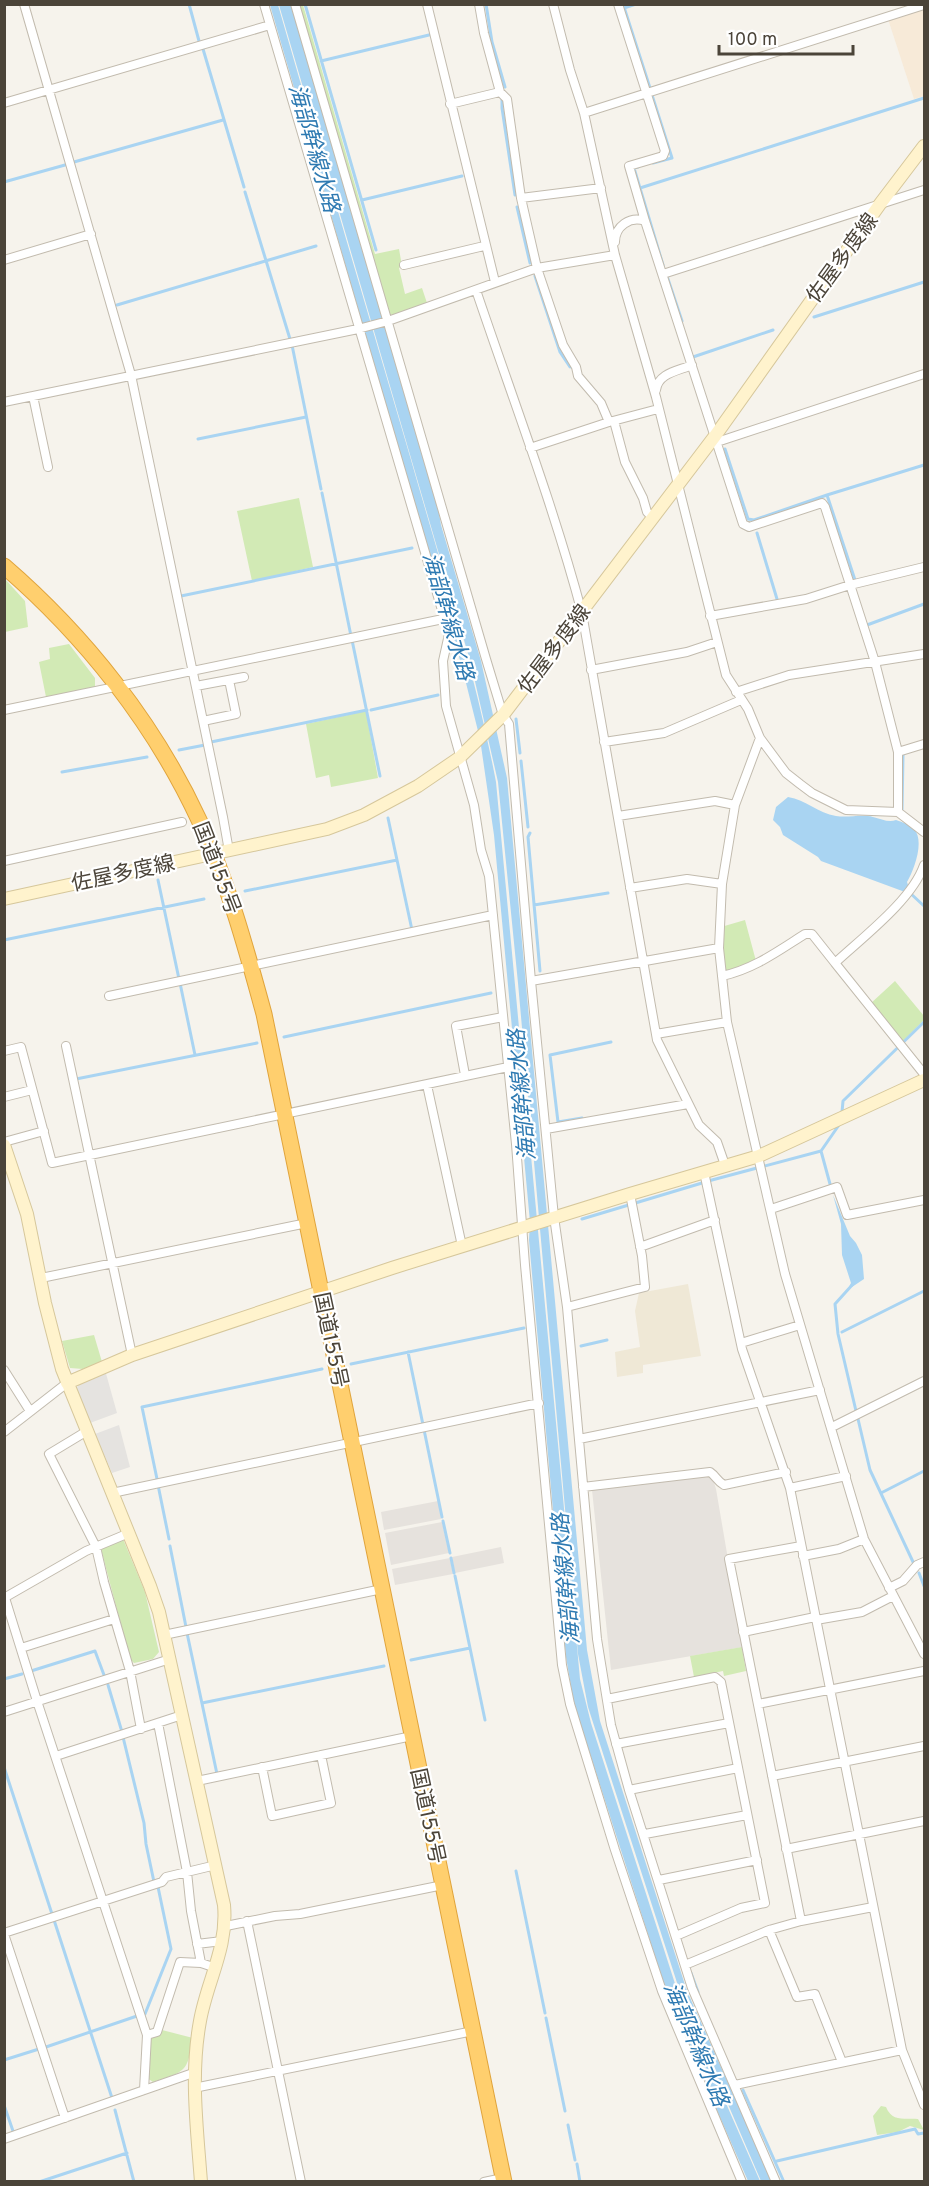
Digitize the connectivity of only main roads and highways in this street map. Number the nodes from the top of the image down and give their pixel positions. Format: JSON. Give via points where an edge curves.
{"nodes":[{"id":1,"x":4,"y":566,"type":"edge"},
{"id":2,"x":503,"y":2180,"type":"edge"}],
"edges":[{"from":1,"to":2,"type":"highway","name":"国道155号","via":[[64,622],[142,718],[200,820],[240,926],[285,1114]]}]}
